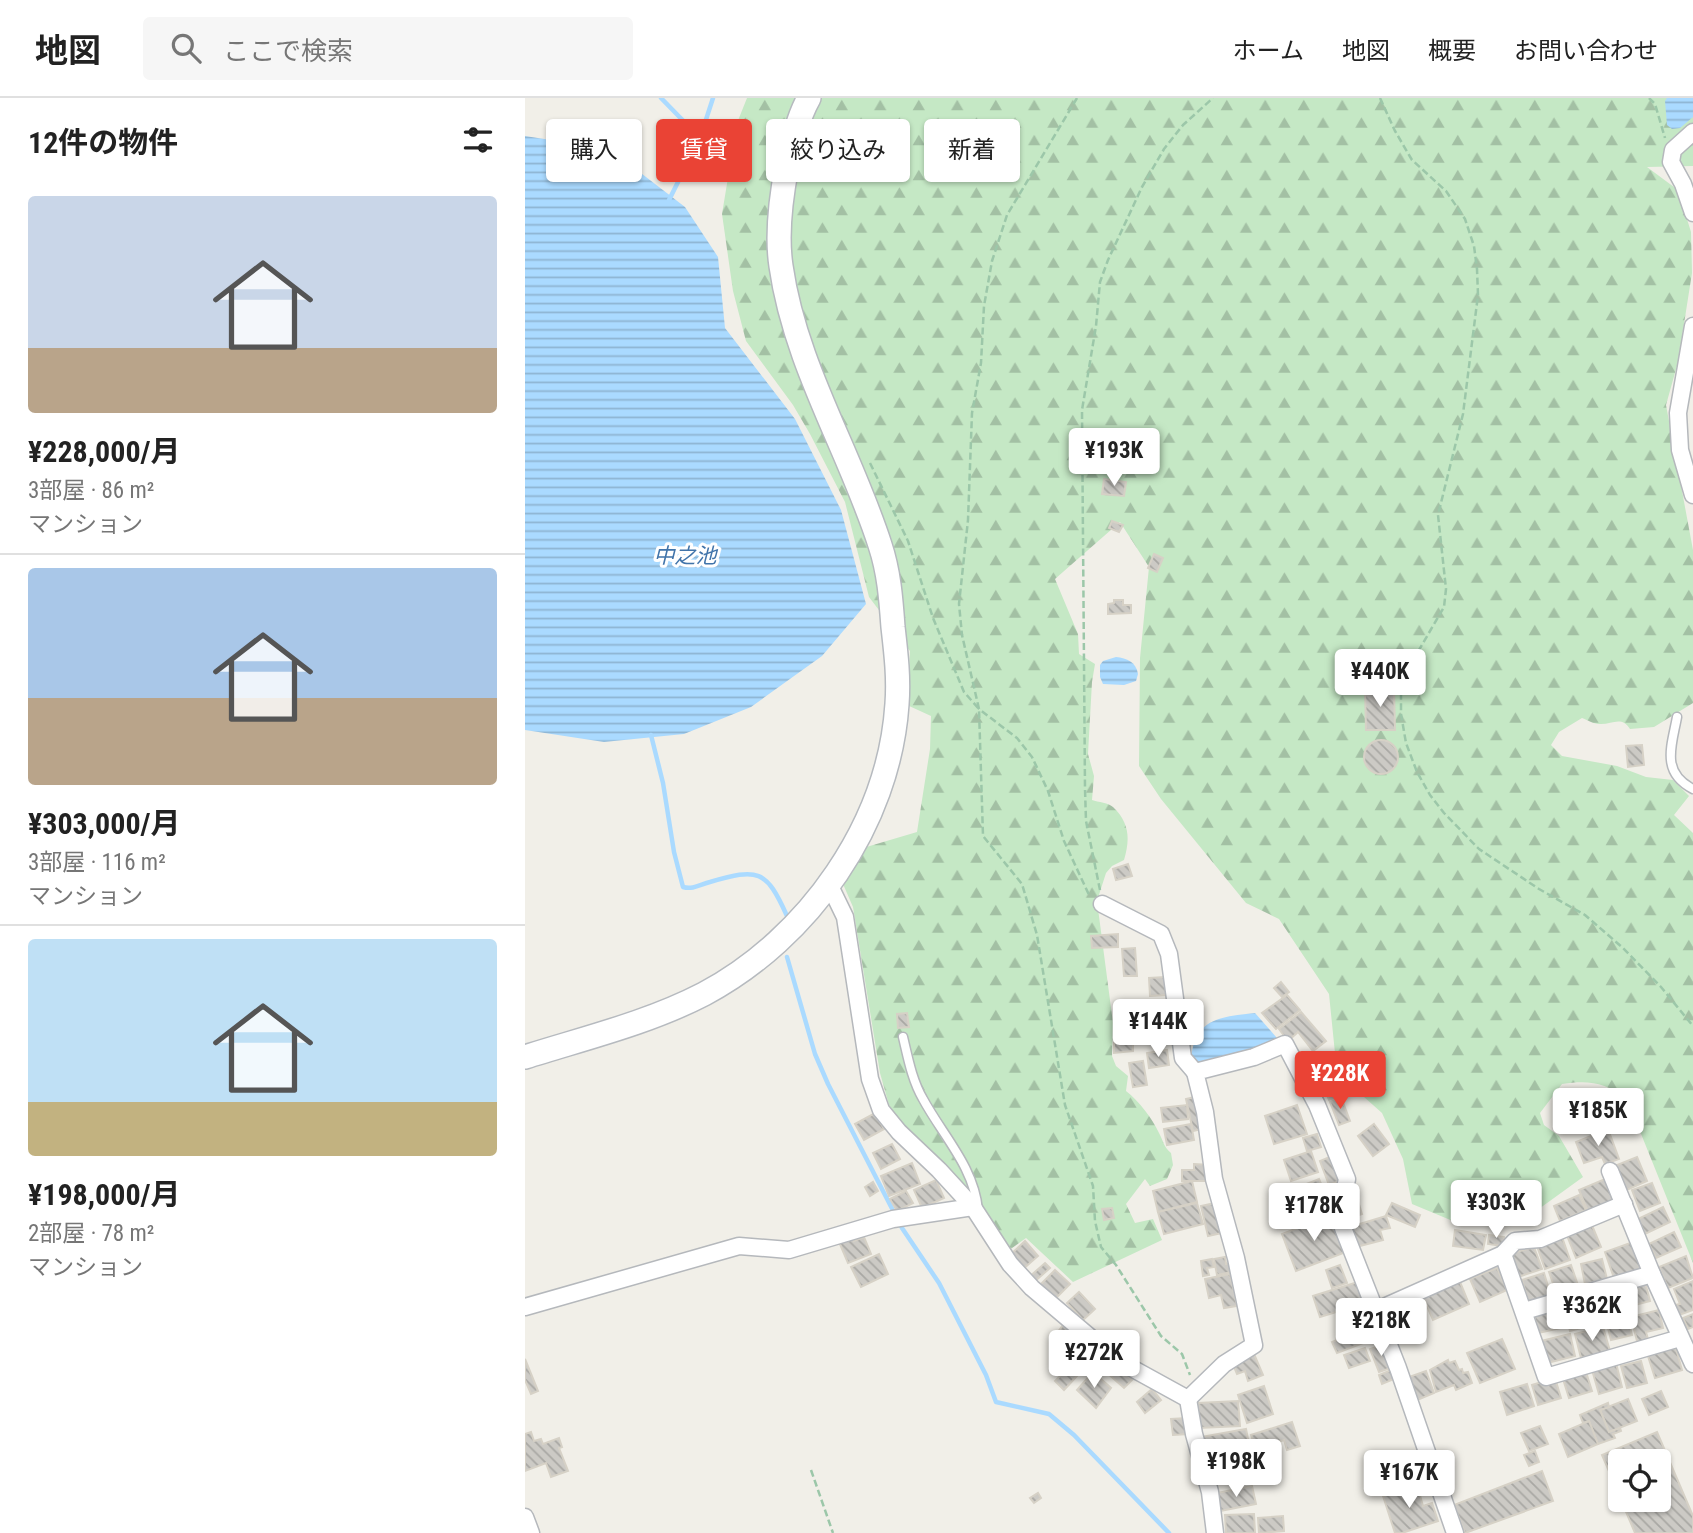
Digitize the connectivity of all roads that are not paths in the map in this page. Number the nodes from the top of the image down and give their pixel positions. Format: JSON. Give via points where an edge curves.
{"nodes":[{"id":1,"x":809,"y":98,"type":"edge"},
{"id":2,"x":1693,"y":132,"type":"edge"},
{"id":3,"x":1693,"y":213,"type":"edge"},
{"id":4,"x":1693,"y":326,"type":"edge"},
{"id":5,"x":1693,"y":495,"type":"edge"},
{"id":6,"x":1677,"y":717,"type":"dead end"},
{"id":7,"x":1693,"y":789,"type":"edge"},
{"id":8,"x":829,"y":884,"type":"junction"},
{"id":9,"x":1102,"y":904,"type":"road end"},
{"id":10,"x":903,"y":1037,"type":"dead end"},
{"id":11,"x":525,"y":1057,"type":"edge"},
{"id":12,"x":1195,"y":1072,"type":"junction"},
{"id":13,"x":1610,"y":1171,"type":"dead end"},
{"id":14,"x":1624,"y":1204,"type":"junction"},
{"id":15,"x":976,"y":1212,"type":"junction"},
{"id":16,"x":1503,"y":1254,"type":"junction"},
{"id":17,"x":1652,"y":1274,"type":"junction"},
{"id":18,"x":525,"y":1307,"type":"edge"},
{"id":19,"x":1375,"y":1311,"type":"junction"},
{"id":20,"x":1524,"y":1311,"type":"junction"},
{"id":21,"x":1680,"y":1338,"type":"junction"},
{"id":22,"x":1693,"y":1364,"type":"edge"},
{"id":23,"x":1188,"y":1399,"type":"junction"},
{"id":24,"x":525,"y":1517,"type":"edge"},
{"id":25,"x":531,"y":1533,"type":"edge"},
{"id":26,"x":1215,"y":1533,"type":"edge"},
{"id":27,"x":1455,"y":1533,"type":"edge"}],
"edges":[{"from":1,"to":8,"type":"street","via":[[782,190],[780,263],[790,318],[881,548],[898,673],[892,740],[883,776],[853,847]]},
{"from":2,"to":3,"type":"street","via":[[1673,149],[1671,162]]},
{"from":4,"to":5,"type":"street","via":[[1678,413],[1680,450]]},
{"from":6,"to":7,"type":"lane","via":[[1671,736],[1672,764],[1683,784]]},
{"from":8,"to":11,"type":"street","via":[[773,947],[705,993],[660,1014]]},
{"from":8,"to":15,"type":"street","via":[[845,917],[870,1079],[881,1110]]},
{"from":9,"to":12,"type":"street","via":[[1161,934],[1170,954],[1183,1058]]},
{"from":10,"to":15,"type":"lane","via":[[923,1099],[968,1173],[977,1196]]},
{"from":12,"to":19,"type":"street","via":[[1285,1044],[1317,1105],[1347,1179],[1343,1227]]},
{"from":12,"to":23,"type":"street","via":[[1214,1179],[1254,1345],[1224,1364]]},
{"from":13,"to":14,"type":"street"},
{"from":14,"to":16,"type":"street","via":[[1539,1239],[1515,1241]]},
{"from":14,"to":17,"type":"street"},
{"from":15,"to":18,"type":"street","via":[[896,1218],[789,1250],[739,1246]]},
{"from":15,"to":23,"type":"street","via":[[1010,1264],[1077,1328],[1117,1360]]},
{"from":16,"to":19,"type":"street"},
{"from":16,"to":20,"type":"street"},
{"from":17,"to":20,"type":"street"},
{"from":17,"to":21,"type":"street"},
{"from":19,"to":27,"type":"street"},
{"from":20,"to":21,"type":"street","via":[[1546,1377]]},
{"from":21,"to":22,"type":"street"},
{"from":23,"to":26,"type":"street"},
{"from":24,"to":25,"type":"street"}]}
